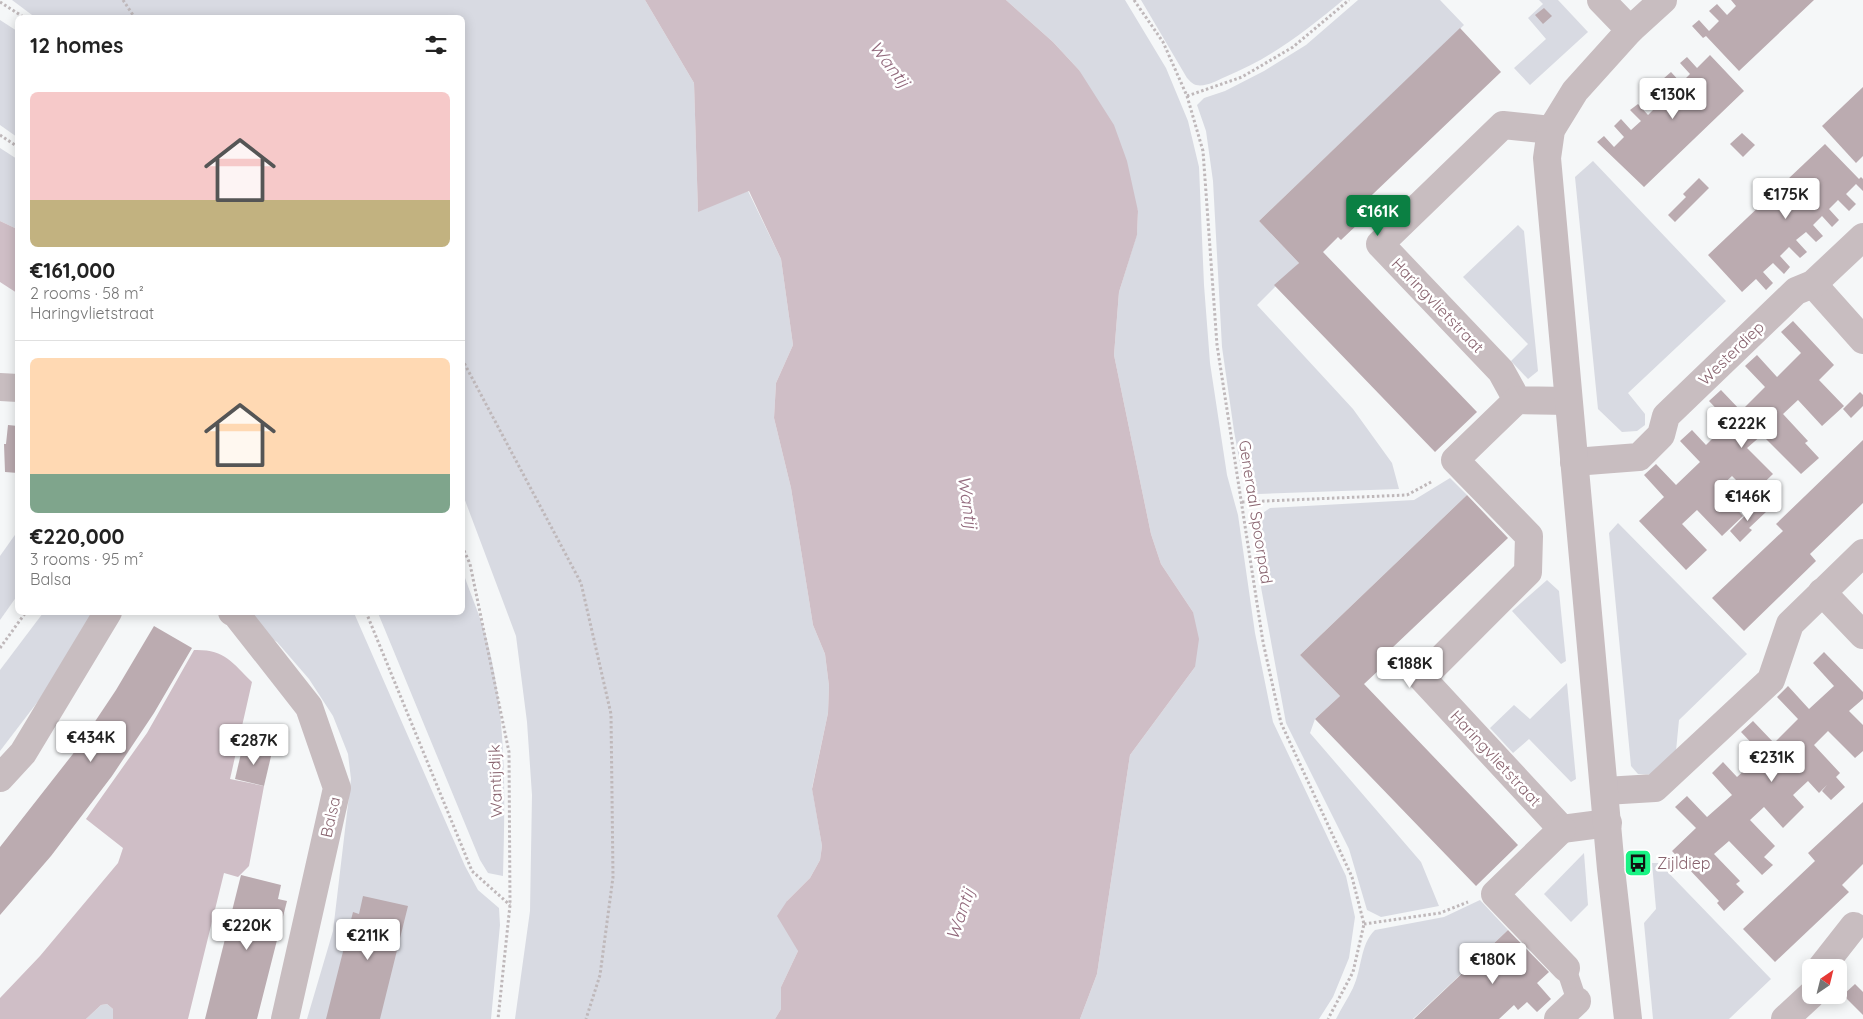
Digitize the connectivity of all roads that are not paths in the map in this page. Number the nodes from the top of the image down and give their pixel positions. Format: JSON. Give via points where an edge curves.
{"nodes":[{"id":1,"x":1601,"y":0,"type":"edge"},
{"id":2,"x":1663,"y":0,"type":"edge"},
{"id":3,"x":1630,"y":30,"type":"junction"},
{"id":4,"x":1551,"y":130,"type":"junction"},
{"id":5,"x":1863,"y":237,"type":"edge"},
{"id":6,"x":1813,"y":284,"type":"junction"},
{"id":7,"x":1863,"y":340,"type":"edge"},
{"id":8,"x":0,"y":387,"type":"edge"},
{"id":9,"x":15,"y":388,"type":"edge"},
{"id":10,"x":1516,"y":400,"type":"junction"},
{"id":11,"x":1568,"y":401,"type":"junction"},
{"id":12,"x":1574,"y":462,"type":"junction"},
{"id":13,"x":1863,"y":553,"type":"edge"},
{"id":14,"x":1822,"y":592,"type":"junction"},
{"id":15,"x":106,"y":615,"type":"edge"},
{"id":16,"x":237,"y":615,"type":"edge"},
{"id":17,"x":1863,"y":635,"type":"edge"},
{"id":18,"x":0,"y":778,"type":"edge"},
{"id":19,"x":1605,"y":791,"type":"junction"},
{"id":20,"x":1608,"y":823,"type":"junction"},
{"id":21,"x":1562,"y":829,"type":"junction"},
{"id":22,"x":1860,"y":926,"type":"edge"},
{"id":23,"x":1829,"y":959,"type":"edge"},
{"id":24,"x":1566,"y":968,"type":"joint"},
{"id":25,"x":1802,"y":1003,"type":"edge"},
{"id":26,"x":1568,"y":1010,"type":"edge"},
{"id":27,"x":285,"y":1019,"type":"edge"},
{"id":28,"x":1628,"y":1019,"type":"edge"},
{"id":29,"x":1785,"y":1019,"type":"edge"}],
"edges":[{"from":1,"to":3,"type":"street"},
{"from":2,"to":3,"type":"street"},
{"from":3,"to":4,"type":"street","via":[[1575,91]]},
{"from":4,"to":10,"type":"street","name":"Haringvlietstraat","via":[[1504,125],[1380,244],[1500,371]]},
{"from":4,"to":11,"type":"street","via":[[1547,158]]},
{"from":5,"to":6,"type":"street","name":"Westerdiep"},
{"from":6,"to":7,"type":"street"},
{"from":6,"to":12,"type":"street","name":"Westerdiep","via":[[1796,291],[1666,416],[1661,435],[1639,457]]},
{"from":8,"to":9,"type":"street"},
{"from":10,"to":11,"type":"street"},
{"from":10,"to":21,"type":"street","name":"Haringvlietstraat","via":[[1455,460],[1529,536],[1528,572],[1422,678]]},
{"from":11,"to":12,"type":"street"},
{"from":12,"to":19,"type":"street"},
{"from":13,"to":14,"type":"street"},
{"from":14,"to":17,"type":"street"},
{"from":14,"to":19,"type":"street","via":[[1790,624],[1771,680],[1655,788]]},
{"from":15,"to":18,"type":"street","via":[[23,754]]},
{"from":16,"to":27,"type":"street","name":"Balsa","via":[[309,707],[337,788]]},
{"from":19,"to":20,"type":"street"},
{"from":20,"to":21,"type":"street"},
{"from":20,"to":28,"type":"street"},
{"from":21,"to":24,"type":"street","via":[[1495,894]]},
{"from":22,"to":23,"type":"street"},
{"from":24,"to":26,"type":"street"},
{"from":25,"to":29,"type":"street"}]}
